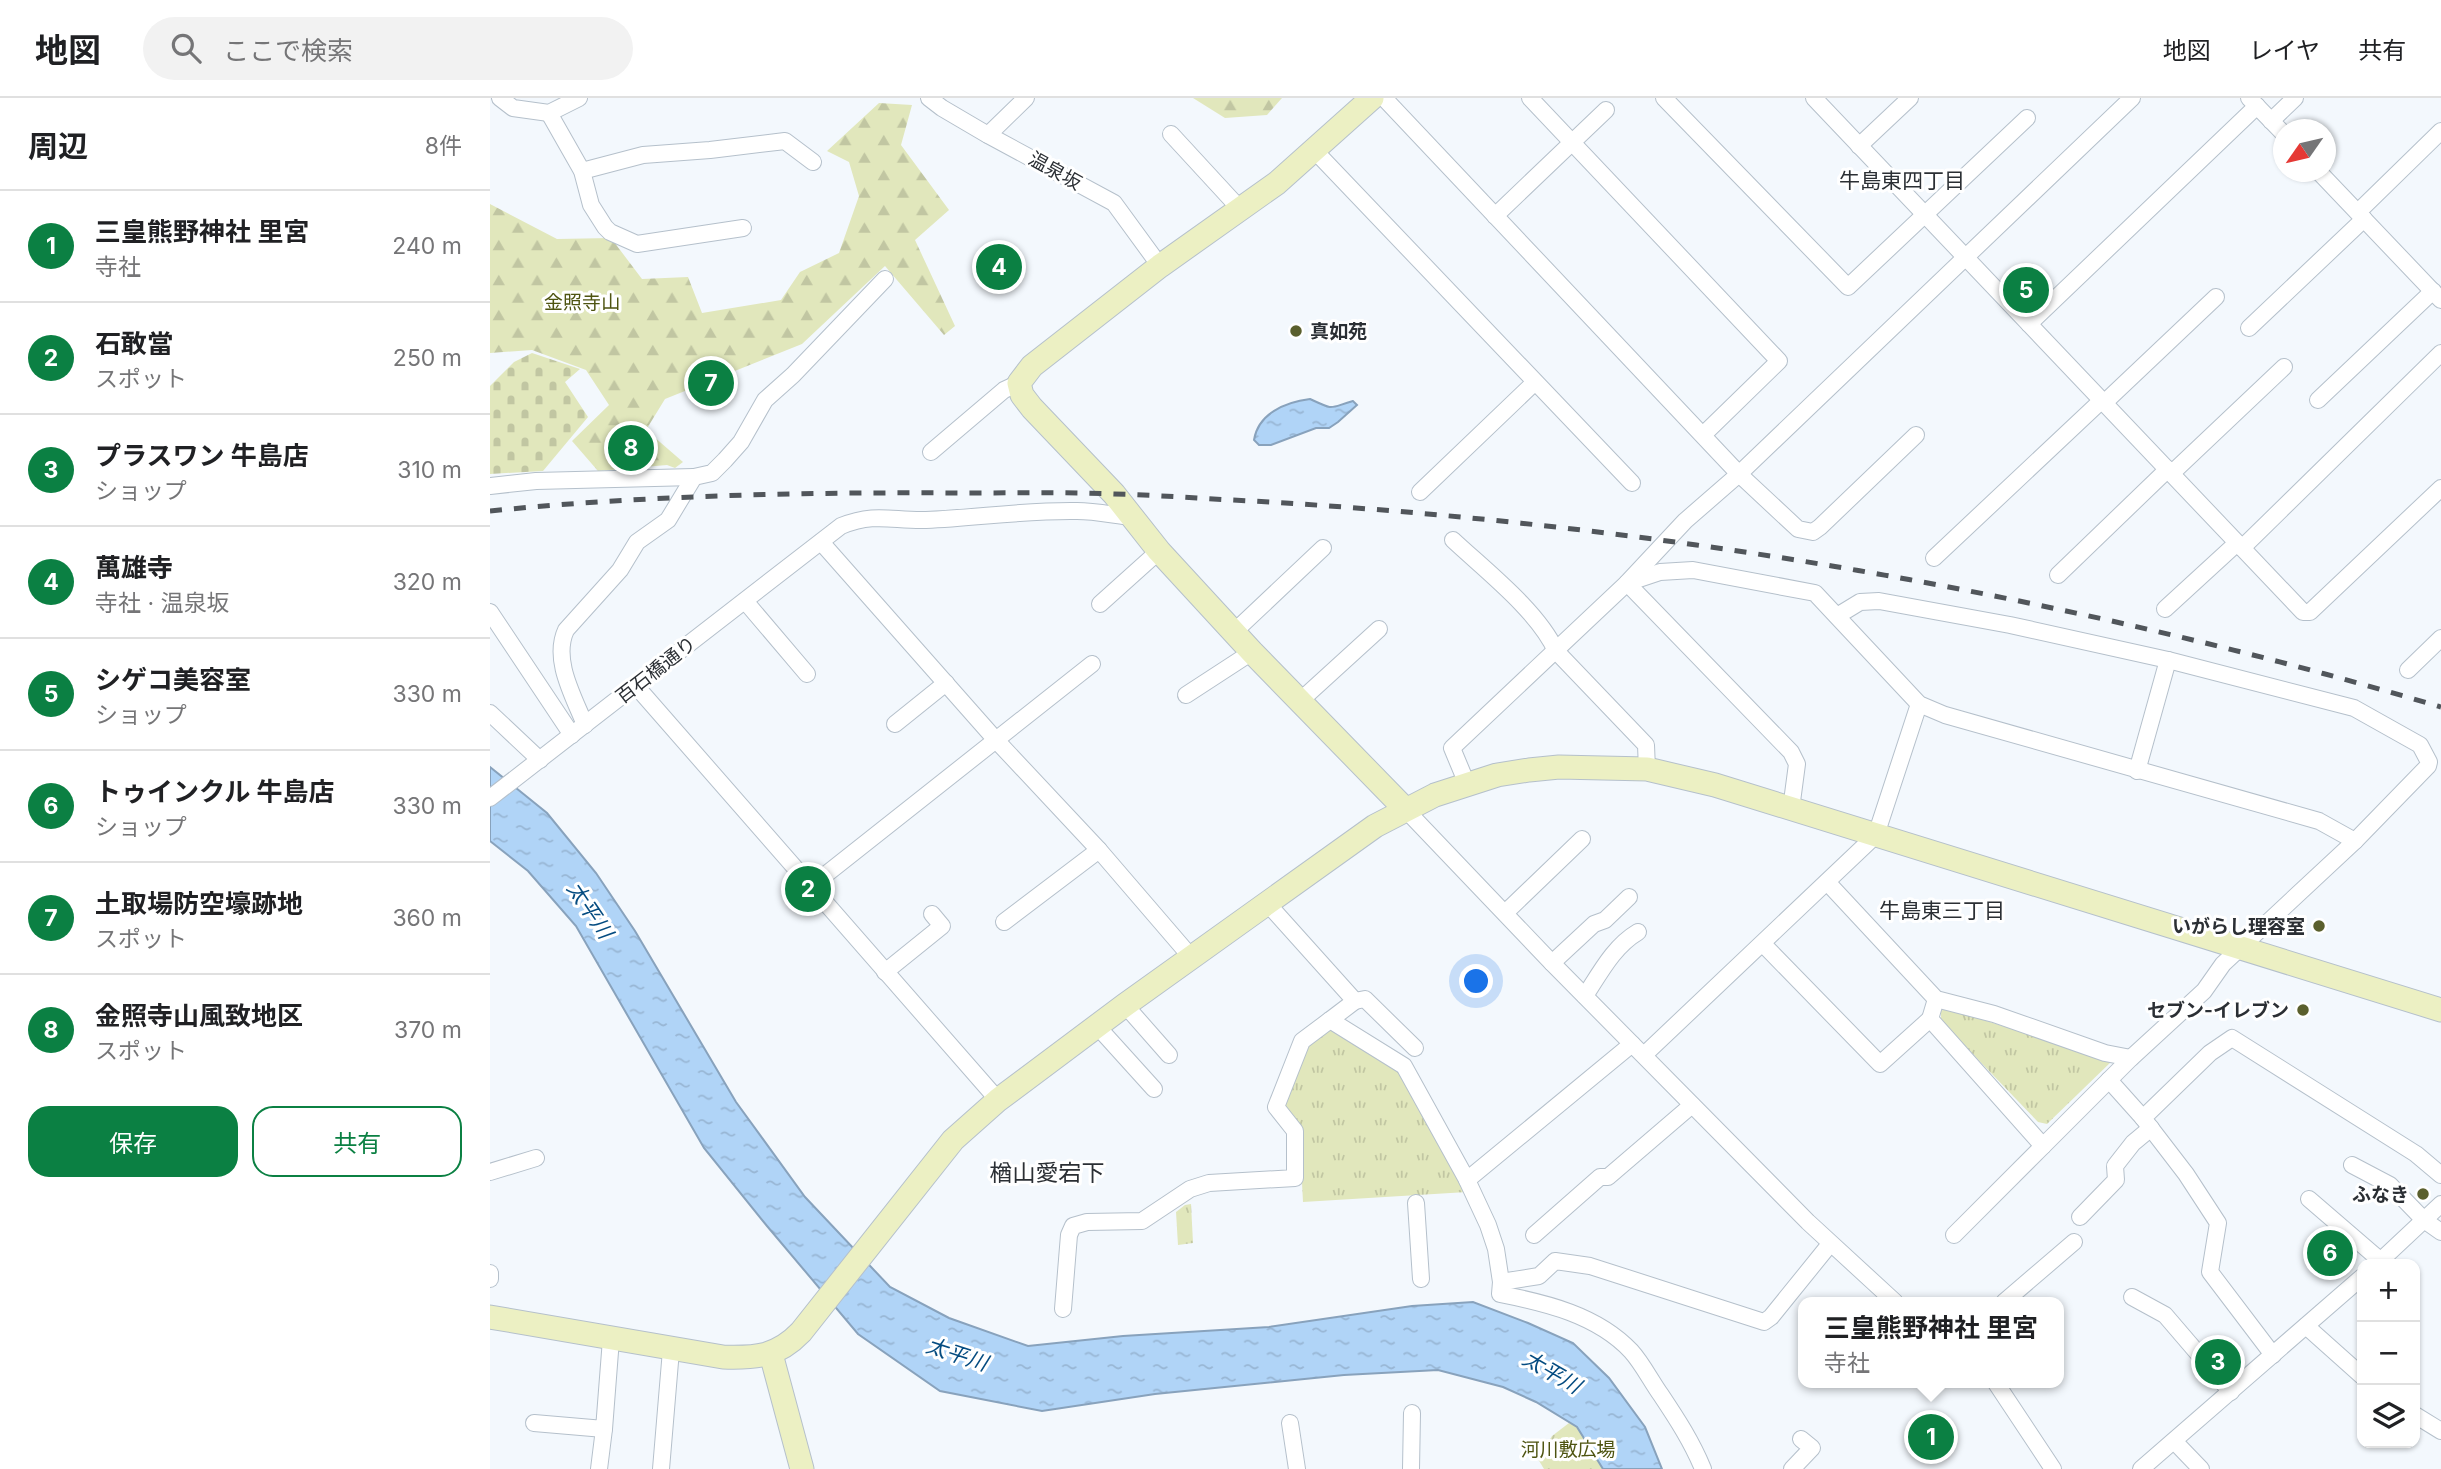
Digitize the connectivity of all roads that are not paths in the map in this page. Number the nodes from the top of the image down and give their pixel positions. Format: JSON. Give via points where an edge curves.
{"nodes":[{"id":1,"x":500,"y":98,"type":"edge"},
{"id":2,"x":579,"y":98,"type":"edge"},
{"id":3,"x":929,"y":98,"type":"edge"},
{"id":4,"x":1026,"y":98,"type":"edge"},
{"id":5,"x":1372,"y":98,"type":"edge"},
{"id":6,"x":1384,"y":98,"type":"edge"},
{"id":7,"x":1530,"y":98,"type":"edge"},
{"id":8,"x":1664,"y":98,"type":"edge"},
{"id":9,"x":1814,"y":98,"type":"edge"},
{"id":10,"x":1910,"y":98,"type":"edge"},
{"id":11,"x":2132,"y":98,"type":"edge"},
{"id":12,"x":2295,"y":98,"type":"edge"},
{"id":13,"x":2253,"y":102,"type":"edge"},
{"id":14,"x":1606,"y":110,"type":"dead end"},
{"id":15,"x":549,"y":113,"type":"junction"},
{"id":16,"x":2027,"y":118,"type":"dead end"},
{"id":17,"x":2271,"y":121,"type":"joint"},
{"id":18,"x":2441,"y":131,"type":"edge"},
{"id":19,"x":1171,"y":134,"type":"dead end"},
{"id":20,"x":988,"y":135,"type":"junction"},
{"id":21,"x":1573,"y":143,"type":"junction"},
{"id":22,"x":1859,"y":146,"type":"junction"},
{"id":23,"x":1315,"y":152,"type":"junction"},
{"id":24,"x":813,"y":162,"type":"dead end"},
{"id":25,"x":582,"y":171,"type":"junction"},
{"id":26,"x":2329,"y":182,"type":"edge"},
{"id":27,"x":1241,"y":210,"type":"junction"},
{"id":28,"x":1925,"y":215,"type":"junction"},
{"id":29,"x":1495,"y":216,"type":"junction"},
{"id":30,"x":2361,"y":216,"type":"junction"},
{"id":31,"x":743,"y":228,"type":"dead end"},
{"id":32,"x":1966,"y":256,"type":"junction"},
{"id":33,"x":1160,"y":266,"type":"junction"},
{"id":34,"x":885,"y":279,"type":"dead end"},
{"id":35,"x":2438,"y":294,"type":"edge"},
{"id":36,"x":2216,"y":297,"type":"dead end"},
{"id":37,"x":2029,"y":324,"type":"junction"},
{"id":38,"x":2249,"y":328,"type":"dead end"},
{"id":39,"x":2441,"y":353,"type":"edge"},
{"id":40,"x":2284,"y":367,"type":"dead end"},
{"id":41,"x":1535,"y":382,"type":"junction"},
{"id":42,"x":1019,"y":383,"type":"junction"},
{"id":43,"x":2318,"y":400,"type":"dead end"},
{"id":44,"x":2103,"y":402,"type":"junction"},
{"id":45,"x":1703,"y":435,"type":"junction"},
{"id":46,"x":1916,"y":435,"type":"dead end"},
{"id":47,"x":931,"y":452,"type":"dead end"},
{"id":48,"x":2170,"y":471,"type":"junction"},
{"id":49,"x":1739,"y":474,"type":"junction"},
{"id":50,"x":694,"y":477,"type":"junction"},
{"id":51,"x":1632,"y":483,"type":"dead end"},
{"id":52,"x":490,"y":486,"type":"edge"},
{"id":53,"x":2441,"y":488,"type":"edge"},
{"id":54,"x":1420,"y":492,"type":"dead end"},
{"id":55,"x":1131,"y":517,"type":"junction"},
{"id":56,"x":1453,"y":540,"type":"dead end"},
{"id":57,"x":821,"y":542,"type":"junction"},
{"id":58,"x":2239,"y":545,"type":"junction"},
{"id":59,"x":1323,"y":548,"type":"dead end"},
{"id":60,"x":1159,"y":551,"type":"junction"},
{"id":61,"x":1934,"y":558,"type":"dead end"},
{"id":62,"x":2059,"y":575,"type":"dead end"},
{"id":63,"x":1627,"y":583,"type":"junction"},
{"id":64,"x":745,"y":601,"type":"junction"},
{"id":65,"x":1100,"y":604,"type":"dead end"},
{"id":66,"x":2165,"y":608,"type":"dead end"},
{"id":67,"x":490,"y":612,"type":"edge"},
{"id":68,"x":1837,"y":616,"type":"junction"},
{"id":69,"x":1379,"y":629,"type":"dead end"},
{"id":70,"x":1234,"y":632,"type":"junction"},
{"id":71,"x":2441,"y":638,"type":"edge"},
{"id":72,"x":1556,"y":651,"type":"junction"},
{"id":73,"x":1252,"y":652,"type":"junction"},
{"id":74,"x":2168,"y":660,"type":"junction"},
{"id":75,"x":1091,"y":664,"type":"dead end"},
{"id":76,"x":2408,"y":670,"type":"dead end"},
{"id":77,"x":807,"y":674,"type":"dead end"},
{"id":78,"x":946,"y":683,"type":"junction"},
{"id":79,"x":636,"y":686,"type":"junction"},
{"id":80,"x":1186,"y":695,"type":"dead end"},
{"id":81,"x":1300,"y":701,"type":"junction"},
{"id":82,"x":1919,"y":704,"type":"junction"},
{"id":83,"x":490,"y":713,"type":"edge"},
{"id":84,"x":895,"y":724,"type":"dead end"},
{"id":85,"x":579,"y":730,"type":"junction"},
{"id":86,"x":995,"y":739,"type":"junction"},
{"id":87,"x":2435,"y":761,"type":"edge"},
{"id":88,"x":537,"y":762,"type":"junction"},
{"id":89,"x":1647,"y":769,"type":"junction"},
{"id":90,"x":2137,"y":771,"type":"junction"},
{"id":91,"x":1467,"y":784,"type":"junction"},
{"id":92,"x":490,"y":797,"type":"edge"},
{"id":93,"x":1405,"y":809,"type":"junction"},
{"id":94,"x":1791,"y":809,"type":"junction"},
{"id":95,"x":1876,"y":835,"type":"junction"},
{"id":96,"x":1582,"y":839,"type":"dead end"},
{"id":97,"x":2355,"y":841,"type":"junction"},
{"id":98,"x":1099,"y":850,"type":"junction"},
{"id":99,"x":1827,"y":882,"type":"junction"},
{"id":100,"x":810,"y":887,"type":"junction"},
{"id":101,"x":1629,"y":897,"type":"dead end"},
{"id":102,"x":1267,"y":903,"type":"junction"},
{"id":103,"x":1506,"y":913,"type":"junction"},
{"id":104,"x":932,"y":914,"type":"dead end"},
{"id":105,"x":1004,"y":922,"type":"dead end"},
{"id":106,"x":1639,"y":932,"type":"dead end"},
{"id":107,"x":1763,"y":944,"type":"junction"},
{"id":108,"x":2242,"y":949,"type":"junction"},
{"id":109,"x":1191,"y":957,"type":"junction"},
{"id":110,"x":1552,"y":964,"type":"junction"},
{"id":111,"x":885,"y":972,"type":"junction"},
{"id":112,"x":1585,"y":996,"type":"junction"},
{"id":113,"x":1937,"y":999,"type":"junction"},
{"id":114,"x":1355,"y":1001,"type":"junction"},
{"id":115,"x":1125,"y":1005,"type":"junction"},
{"id":116,"x":2441,"y":1010,"type":"edge"},
{"id":117,"x":1930,"y":1019,"type":"junction"},
{"id":118,"x":1330,"y":1020,"type":"junction"},
{"id":119,"x":1097,"y":1026,"type":"junction"},
{"id":120,"x":1415,"y":1048,"type":"dead end"},
{"id":121,"x":1638,"y":1050,"type":"junction"},
{"id":122,"x":1169,"y":1055,"type":"dead end"},
{"id":123,"x":2131,"y":1058,"type":"junction"},
{"id":124,"x":2109,"y":1080,"type":"junction"},
{"id":125,"x":1154,"y":1089,"type":"dead end"},
{"id":126,"x":998,"y":1100,"type":"junction"},
{"id":127,"x":1692,"y":1105,"type":"junction"},
{"id":128,"x":2147,"y":1123,"type":"junction"},
{"id":129,"x":2043,"y":1146,"type":"junction"},
{"id":130,"x":536,"y":1157,"type":"dead end"},
{"id":131,"x":2352,"y":1165,"type":"dead end"},
{"id":132,"x":490,"y":1172,"type":"edge"},
{"id":133,"x":2441,"y":1175,"type":"edge"},
{"id":134,"x":1467,"y":1180,"type":"junction"},
{"id":135,"x":2309,"y":1199,"type":"dead end"},
{"id":136,"x":1416,"y":1203,"type":"dead end"},
{"id":137,"x":2441,"y":1204,"type":"edge"},
{"id":138,"x":2080,"y":1217,"type":"dead end"},
{"id":139,"x":2424,"y":1220,"type":"junction"},
{"id":140,"x":2441,"y":1232,"type":"edge"},
{"id":141,"x":1534,"y":1235,"type":"dead end"},
{"id":142,"x":1954,"y":1235,"type":"dead end"},
{"id":143,"x":2074,"y":1242,"type":"dead end"},
{"id":144,"x":1830,"y":1244,"type":"junction"},
{"id":145,"x":2375,"y":1259,"type":"edge"},
{"id":146,"x":2383,"y":1259,"type":"edge"},
{"id":147,"x":490,"y":1273,"type":"edge"},
{"id":148,"x":490,"y":1279,"type":"edge"},
{"id":149,"x":1421,"y":1279,"type":"dead end"},
{"id":150,"x":1501,"y":1282,"type":"junction"},
{"id":151,"x":2357,"y":1282,"type":"edge"},
{"id":152,"x":1889,"y":1297,"type":"edge"},
{"id":153,"x":2010,"y":1297,"type":"edge"},
{"id":154,"x":2132,"y":1297,"type":"dead end"},
{"id":155,"x":1063,"y":1309,"type":"dead end"},
{"id":156,"x":490,"y":1317,"type":"edge"},
{"id":157,"x":2306,"y":1326,"type":"junction"},
{"id":158,"x":611,"y":1339,"type":"junction"},
{"id":159,"x":671,"y":1350,"type":"junction"},
{"id":160,"x":771,"y":1354,"type":"junction"},
{"id":161,"x":2273,"y":1355,"type":"junction"},
{"id":162,"x":2357,"y":1372,"type":"edge"},
{"id":163,"x":1999,"y":1388,"type":"edge"},
{"id":164,"x":2231,"y":1392,"type":"junction"},
{"id":165,"x":1412,"y":1413,"type":"dead end"},
{"id":166,"x":2420,"y":1418,"type":"edge"},
{"id":167,"x":534,"y":1423,"type":"dead end"},
{"id":168,"x":1290,"y":1423,"type":"dead end"},
{"id":169,"x":604,"y":1429,"type":"junction"},
{"id":170,"x":2441,"y":1431,"type":"edge"},
{"id":171,"x":1801,"y":1438,"type":"dead end"},
{"id":172,"x":2174,"y":1441,"type":"junction"},
{"id":173,"x":599,"y":1469,"type":"edge"},
{"id":174,"x":661,"y":1469,"type":"edge"},
{"id":175,"x":802,"y":1469,"type":"edge"},
{"id":176,"x":1297,"y":1469,"type":"edge"},
{"id":177,"x":1411,"y":1469,"type":"edge"},
{"id":178,"x":1703,"y":1469,"type":"edge"},
{"id":179,"x":1792,"y":1469,"type":"edge"},
{"id":180,"x":2053,"y":1469,"type":"edge"},
{"id":181,"x":2141,"y":1469,"type":"edge"},
{"id":182,"x":2201,"y":1469,"type":"edge"}],
"edges":[{"from":1,"to":15,"type":"street","via":[[513,108]]},
{"from":2,"to":15,"type":"street"},
{"from":3,"to":20,"type":"street","name":"温泉坂"},
{"from":4,"to":20,"type":"street"},
{"from":5,"to":23,"type":"street"},
{"from":6,"to":29,"type":"street"},
{"from":7,"to":21,"type":"street"},
{"from":8,"to":28,"type":"street","via":[[1848,287]]},
{"from":9,"to":22,"type":"street"},
{"from":10,"to":22,"type":"street"},
{"from":11,"to":32,"type":"street"},
{"from":12,"to":17,"type":"street"},
{"from":13,"to":17,"type":"street"},
{"from":13,"to":37,"type":"street"},
{"from":14,"to":21,"type":"street"},
{"from":15,"to":25,"type":"street"},
{"from":16,"to":28,"type":"street"},
{"from":18,"to":30,"type":"street"},
{"from":19,"to":27,"type":"street"},
{"from":20,"to":33,"type":"street","name":"温泉坂","via":[[1114,203]]},
{"from":21,"to":29,"type":"street"},
{"from":21,"to":45,"type":"street","via":[[1779,361]]},
{"from":22,"to":28,"type":"street"},
{"from":23,"to":27,"type":"street"},
{"from":23,"to":41,"type":"street"},
{"from":24,"to":25,"type":"street","via":[[785,141],[643,155]]},
{"from":25,"to":31,"type":"street","via":[[591,205],[605,227],[637,243]]},
{"from":26,"to":30,"type":"street"},
{"from":27,"to":33,"type":"street"},
{"from":28,"to":32,"type":"street"},
{"from":29,"to":45,"type":"street"},
{"from":30,"to":35,"type":"street"},
{"from":30,"to":38,"type":"street"},
{"from":32,"to":37,"type":"street"},
{"from":32,"to":49,"type":"street"},
{"from":33,"to":42,"type":"street","via":[[1032,366]]},
{"from":34,"to":50,"type":"street","via":[[765,400],[725,460],[712,473]]},
{"from":35,"to":43,"type":"street"},
{"from":36,"to":44,"type":"street"},
{"from":37,"to":44,"type":"street"},
{"from":39,"to":58,"type":"street"},
{"from":40,"to":48,"type":"street"},
{"from":41,"to":51,"type":"street"},
{"from":41,"to":54,"type":"street"},
{"from":42,"to":47,"type":"street","via":[[1004,390]]},
{"from":42,"to":55,"type":"street","via":[[1032,408]]},
{"from":44,"to":48,"type":"street"},
{"from":44,"to":61,"type":"street"},
{"from":45,"to":49,"type":"street"},
{"from":46,"to":49,"type":"street","via":[[1813,532],[1798,529]]},
{"from":48,"to":58,"type":"street"},
{"from":48,"to":62,"type":"street"},
{"from":49,"to":63,"type":"street","via":[[1685,521]]},
{"from":50,"to":52,"type":"street"},
{"from":50,"to":85,"type":"street","via":[[668,520],[637,542],[620,570],[561,641]]},
{"from":53,"to":58,"type":"street","via":[[2310,612],[2303,612]]},
{"from":55,"to":57,"type":"street","name":"百石橋通り","via":[[1080,511],[859,519]]},
{"from":55,"to":60,"type":"street"},
{"from":56,"to":72,"type":"street","via":[[1548,633]]},
{"from":57,"to":64,"type":"street","name":"百石橋通り"},
{"from":57,"to":78,"type":"street"},
{"from":58,"to":66,"type":"street"},
{"from":59,"to":70,"type":"street"},
{"from":60,"to":65,"type":"street"},
{"from":60,"to":70,"type":"street"},
{"from":63,"to":68,"type":"street","via":[[1660,572],[1693,569],[1815,593]]},
{"from":63,"to":72,"type":"street"},
{"from":63,"to":94,"type":"street","via":[[1791,752],[1797,764]]},
{"from":64,"to":77,"type":"street"},
{"from":64,"to":79,"type":"street","name":"百石橋通り"},
{"from":67,"to":85,"type":"street"},
{"from":68,"to":74,"type":"street","via":[[1860,602],[1879,601]]},
{"from":68,"to":82,"type":"street"},
{"from":69,"to":81,"type":"street"},
{"from":70,"to":73,"type":"street"},
{"from":71,"to":76,"type":"street"},
{"from":72,"to":89,"type":"street","via":[[1646,745]]},
{"from":72,"to":91,"type":"street","via":[[1452,748]]},
{"from":73,"to":80,"type":"street"},
{"from":73,"to":81,"type":"street"},
{"from":74,"to":87,"type":"street","via":[[2354,708],[2420,745]]},
{"from":74,"to":90,"type":"street"},
{"from":75,"to":86,"type":"street"},
{"from":78,"to":84,"type":"street"},
{"from":78,"to":86,"type":"street"},
{"from":79,"to":85,"type":"street","name":"百石橋通り"},
{"from":79,"to":100,"type":"street"},
{"from":81,"to":93,"type":"street"},
{"from":82,"to":90,"type":"street"},
{"from":82,"to":95,"type":"street"},
{"from":83,"to":88,"type":"street"},
{"from":85,"to":88,"type":"street","name":"百石橋通り"},
{"from":86,"to":98,"type":"street"},
{"from":86,"to":100,"type":"street"},
{"from":87,"to":97,"type":"street"},
{"from":88,"to":92,"type":"street","name":"百石橋通り"},
{"from":89,"to":91,"type":"street","via":[[1559,767]]},
{"from":89,"to":94,"type":"street"},
{"from":90,"to":97,"type":"street","via":[[2319,821]]},
{"from":91,"to":93,"type":"street"},
{"from":93,"to":102,"type":"street"},
{"from":93,"to":103,"type":"street"},
{"from":94,"to":95,"type":"street"},
{"from":95,"to":99,"type":"street"},
{"from":95,"to":108,"type":"street"},
{"from":96,"to":103,"type":"street"},
{"from":97,"to":108,"type":"street"},
{"from":98,"to":105,"type":"street"},
{"from":98,"to":109,"type":"street"},
{"from":99,"to":107,"type":"street"},
{"from":99,"to":113,"type":"street"},
{"from":100,"to":111,"type":"street"},
{"from":101,"to":110,"type":"street"},
{"from":102,"to":109,"type":"street"},
{"from":102,"to":114,"type":"street"},
{"from":103,"to":110,"type":"street"},
{"from":104,"to":111,"type":"street","via":[[942,926]]},
{"from":106,"to":112,"type":"street","via":[[1614,953]]},
{"from":107,"to":117,"type":"street","via":[[1880,1064]]},
{"from":107,"to":121,"type":"street"},
{"from":108,"to":116,"type":"street"},
{"from":108,"to":123,"type":"street"},
{"from":109,"to":115,"type":"street"},
{"from":110,"to":112,"type":"street"},
{"from":111,"to":126,"type":"street"},
{"from":112,"to":121,"type":"street"},
{"from":113,"to":117,"type":"street"},
{"from":113,"to":123,"type":"street"},
{"from":114,"to":118,"type":"street"},
{"from":114,"to":120,"type":"street","via":[[1364,999]]},
{"from":115,"to":119,"type":"street"},
{"from":115,"to":122,"type":"street"},
{"from":117,"to":129,"type":"street"},
{"from":118,"to":134,"type":"street","via":[[1404,1066]]},
{"from":118,"to":155,"type":"street","via":[[1302,1041],[1276,1107],[1295,1131],[1295,1178],[1209,1183],[1190,1189],[1142,1221],[1073,1226]]},
{"from":119,"to":125,"type":"street"},
{"from":119,"to":126,"type":"street"},
{"from":121,"to":127,"type":"street"},
{"from":121,"to":134,"type":"street"},
{"from":123,"to":124,"type":"street"},
{"from":124,"to":128,"type":"street"},
{"from":124,"to":129,"type":"street"},
{"from":126,"to":160,"type":"street","via":[[953,1140],[788,1346]]},
{"from":127,"to":141,"type":"street"},
{"from":127,"to":144,"type":"street"},
{"from":128,"to":133,"type":"street","via":[[2210,1053],[2232,1038],[2416,1154]]},
{"from":128,"to":138,"type":"street","via":[[2115,1166],[2116,1180]]},
{"from":128,"to":161,"type":"street","via":[[2218,1223],[2210,1272]]},
{"from":129,"to":142,"type":"street"},
{"from":130,"to":132,"type":"street"},
{"from":131,"to":139,"type":"street","via":[[2390,1185]]},
{"from":134,"to":150,"type":"street","via":[[1488,1225]]},
{"from":135,"to":145,"type":"street"},
{"from":136,"to":149,"type":"street"},
{"from":137,"to":139,"type":"street"},
{"from":139,"to":140,"type":"street"},
{"from":139,"to":146,"type":"street"},
{"from":143,"to":153,"type":"street"},
{"from":144,"to":150,"type":"street","via":[[1763,1322],[1590,1266],[1555,1261],[1539,1276]]},
{"from":144,"to":152,"type":"street"},
{"from":147,"to":148,"type":"street"},
{"from":150,"to":178,"type":"street","via":[[1500,1294],[1539,1301],[1587,1319],[1631,1352],[1690,1438]]},
{"from":151,"to":157,"type":"street"},
{"from":154,"to":164,"type":"street","via":[[2165,1315]]},
{"from":156,"to":158,"type":"street"},
{"from":157,"to":161,"type":"street"},
{"from":157,"to":162,"type":"street"},
{"from":158,"to":159,"type":"street"},
{"from":158,"to":169,"type":"street"},
{"from":159,"to":160,"type":"street","via":[[723,1357]]},
{"from":159,"to":174,"type":"street"},
{"from":160,"to":175,"type":"street"},
{"from":161,"to":164,"type":"street"},
{"from":163,"to":180,"type":"street"},
{"from":164,"to":172,"type":"street"},
{"from":165,"to":177,"type":"street"},
{"from":166,"to":170,"type":"street"},
{"from":167,"to":169,"type":"street"},
{"from":168,"to":176,"type":"street"},
{"from":169,"to":173,"type":"street"},
{"from":171,"to":179,"type":"street","via":[[1812,1448]]},
{"from":172,"to":181,"type":"street"},
{"from":172,"to":182,"type":"street"}]}
